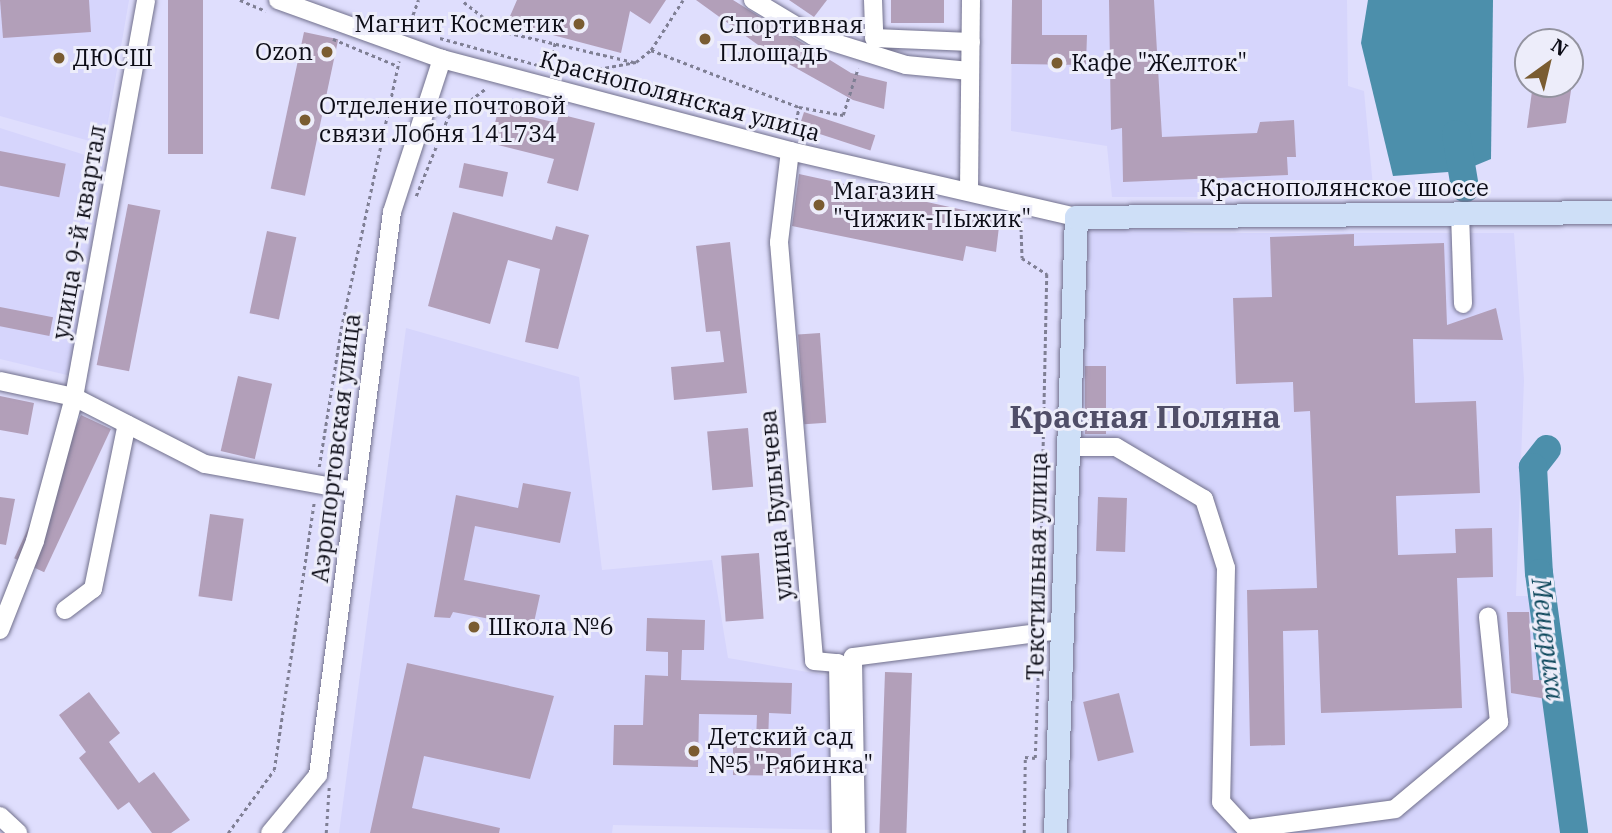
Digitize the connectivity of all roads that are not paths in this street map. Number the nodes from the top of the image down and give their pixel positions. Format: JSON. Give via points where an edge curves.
{"nodes":[{"id":1,"x":146,"y":0,"type":"edge"},
{"id":2,"x":278,"y":0,"type":"edge"},
{"id":3,"x":753,"y":0,"type":"edge"},
{"id":4,"x":873,"y":0,"type":"edge"},
{"id":5,"x":971,"y":0,"type":"edge"},
{"id":6,"x":971,"y":42,"type":"junction"},
{"id":7,"x":442,"y":59,"type":"junction"},
{"id":8,"x":970,"y":71,"type":"junction"},
{"id":9,"x":790,"y":151,"type":"junction"},
{"id":10,"x":969,"y":190,"type":"junction"},
{"id":11,"x":1612,"y":212,"type":"edge"},
{"id":12,"x":1460,"y":213,"type":"junction"},
{"id":13,"x":1076,"y":217,"type":"junction"},
{"id":14,"x":1463,"y":304,"type":"dead end"},
{"id":15,"x":0,"y":381,"type":"edge"},
{"id":16,"x":74,"y":397,"type":"junction"},
{"id":17,"x":127,"y":424,"type":"junction"},
{"id":18,"x":1066,"y":447,"type":"junction"},
{"id":19,"x":355,"y":491,"type":"junction"},
{"id":20,"x":65,"y":610,"type":"dead end"},
{"id":21,"x":1488,"y":617,"type":"dead end"},
{"id":22,"x":1051,"y":629,"type":"junction"},
{"id":23,"x":0,"y":630,"type":"edge"},
{"id":24,"x":0,"y":816,"type":"edge"},
{"id":25,"x":1320,"y":826,"type":"edge"},
{"id":26,"x":18,"y":833,"type":"edge"},
{"id":27,"x":270,"y":833,"type":"edge"},
{"id":28,"x":841,"y":833,"type":"edge"},
{"id":29,"x":856,"y":833,"type":"edge"},
{"id":30,"x":1055,"y":833,"type":"edge"}],
"edges":[{"from":1,"to":16,"type":"street","name":"улица 9-й квартал"},
{"from":2,"to":7,"type":"street","name":"Краснополянская улица"},
{"from":3,"to":8,"type":"street","via":[[813,36],[906,65]]},
{"from":4,"to":6,"type":"street","via":[[874,38]]},
{"from":5,"to":6,"type":"street"},
{"from":6,"to":8,"type":"street"},
{"from":7,"to":9,"type":"street","name":"Краснополянская улица"},
{"from":7,"to":19,"type":"street","name":"Аэропортовская улица","via":[[392,212]]},
{"from":8,"to":10,"type":"street"},
{"from":9,"to":10,"type":"street","name":"Краснополянская улица"},
{"from":9,"to":28,"type":"street","name":"улица Булычева","via":[[779,242],[814,661],[838,663]]},
{"from":10,"to":13,"type":"street","name":"Краснополянская улица"},
{"from":11,"to":12,"type":"main road","name":"Краснополянское шоссе"},
{"from":12,"to":13,"type":"main road","name":"Краснополянское шоссе"},
{"from":12,"to":14,"type":"street"},
{"from":13,"to":18,"type":"main road","name":"Текстильная улица"},
{"from":15,"to":16,"type":"street"},
{"from":16,"to":17,"type":"street"},
{"from":16,"to":23,"type":"street","name":"улица 9-й квартал","via":[[34,541]]},
{"from":17,"to":19,"type":"street","via":[[205,464]]},
{"from":17,"to":20,"type":"street","via":[[93,589]]},
{"from":18,"to":22,"type":"main road","name":"Текстильная улица"},
{"from":18,"to":25,"type":"street","via":[[1116,447],[1204,499],[1226,569],[1221,802],[1246,829]]},
{"from":19,"to":27,"type":"street","name":"Аэропортовская улица","via":[[318,775]]},
{"from":21,"to":25,"type":"street","via":[[1499,722],[1395,809]]},
{"from":22,"to":29,"type":"street","via":[[853,657]]},
{"from":22,"to":30,"type":"main road","name":"Текстильная улица"},
{"from":24,"to":26,"type":"street"}]}
